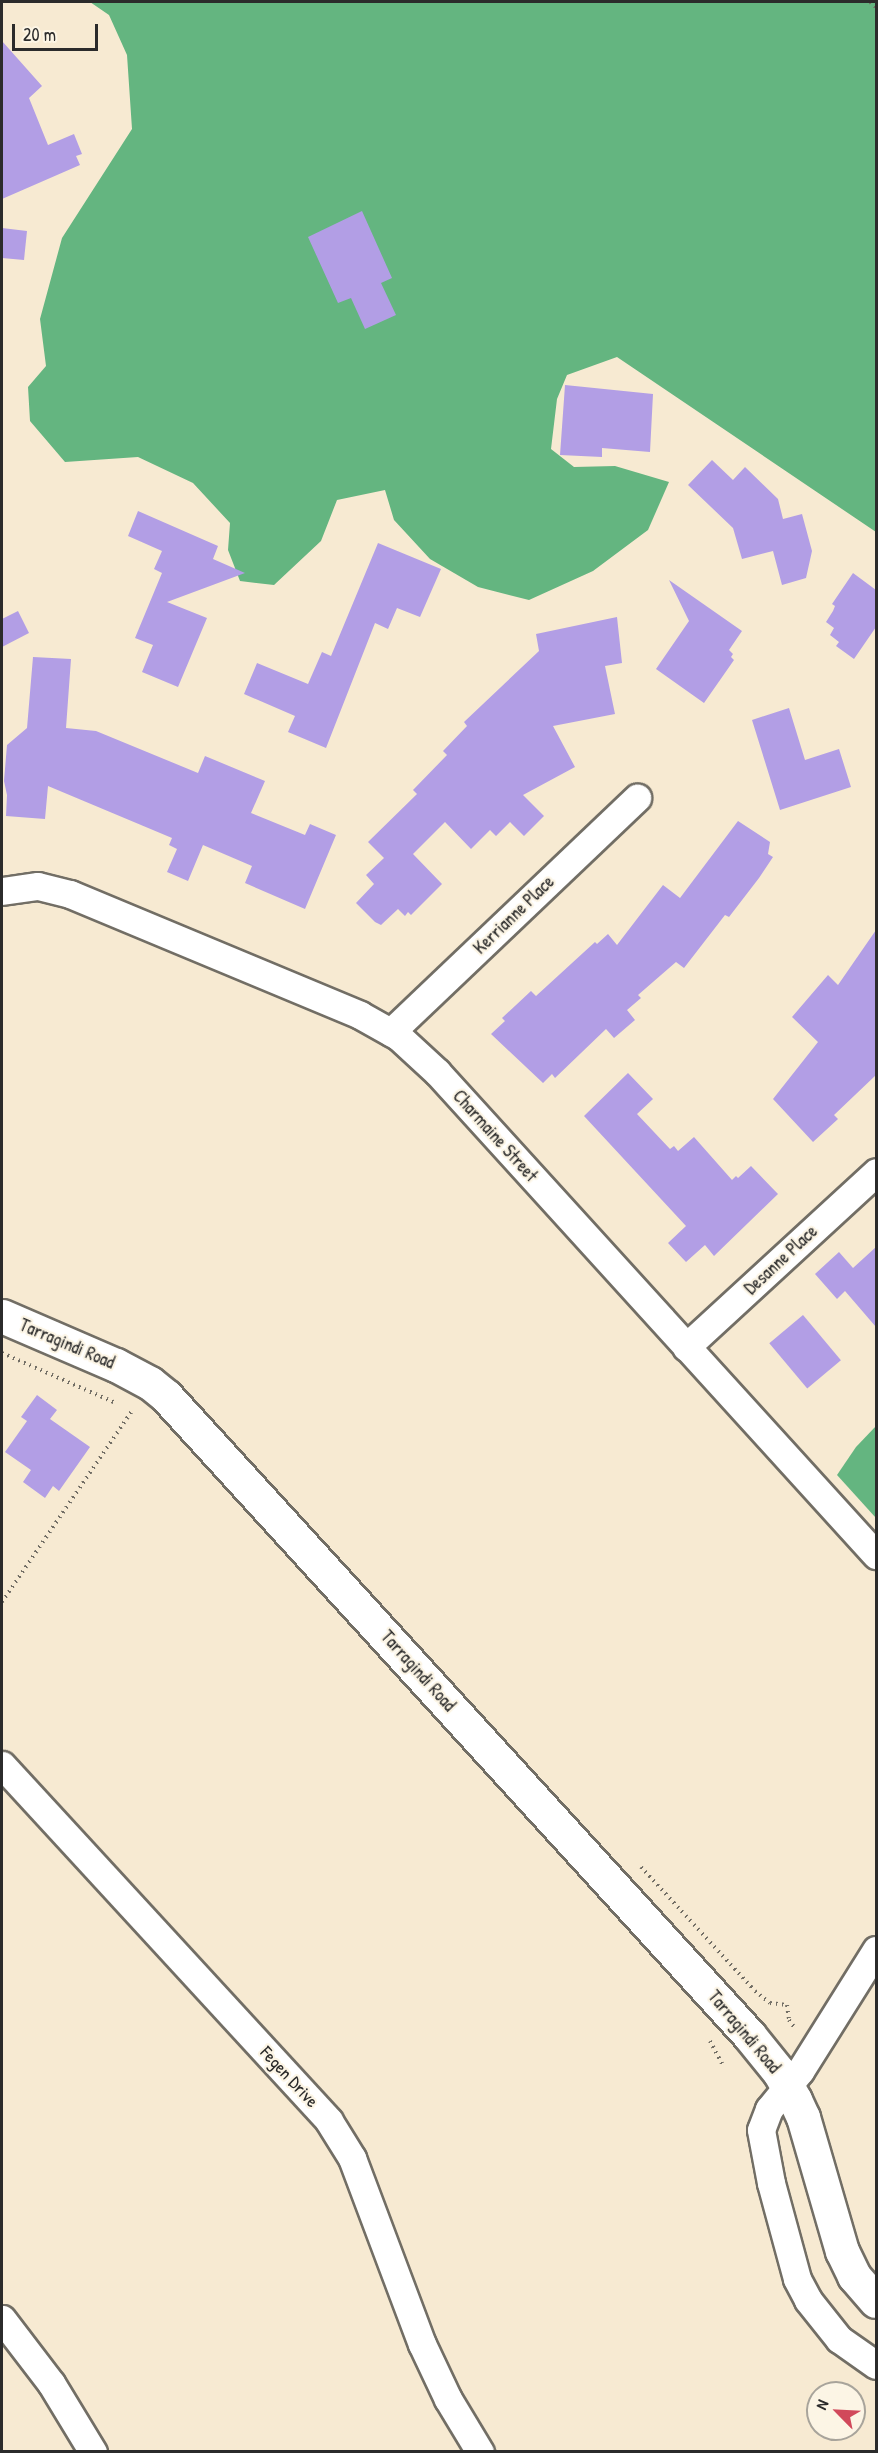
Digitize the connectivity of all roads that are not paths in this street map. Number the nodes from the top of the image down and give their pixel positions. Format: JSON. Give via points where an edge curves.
{"nodes":[{"id":1,"x":637,"y":798,"type":"dead end"},
{"id":2,"x":2,"y":891,"type":"edge"},
{"id":3,"x":391,"y":1032,"type":"junction"},
{"id":4,"x":876,"y":1172,"type":"edge"},
{"id":5,"x":2,"y":1316,"type":"edge"},
{"id":6,"x":686,"y":1347,"type":"junction"},
{"id":7,"x":876,"y":1555,"type":"edge"},
{"id":8,"x":2,"y":1765,"type":"edge"},
{"id":9,"x":876,"y":1950,"type":"edge"},
{"id":10,"x":788,"y":2087,"type":"junction"},
{"id":11,"x":876,"y":2301,"type":"edge"},
{"id":12,"x":2,"y":2319,"type":"edge"},
{"id":13,"x":876,"y":2365,"type":"edge"},
{"id":14,"x":93,"y":2451,"type":"edge"},
{"id":15,"x":480,"y":2451,"type":"edge"}],
"edges":[{"from":1,"to":3,"type":"street","name":"Kerrianne Place"},
{"from":2,"to":3,"type":"street","name":"Charmaine Street","via":[[38,886],[70,894],[360,1015]]},
{"from":3,"to":6,"type":"street","name":"Charmaine Street","via":[[437,1072]]},
{"from":4,"to":6,"type":"street","name":"Desanne Place"},
{"from":5,"to":10,"type":"street","name":"Tarragindi Road","via":[[133,1374],[186,1415],[749,2035]]},
{"from":6,"to":7,"type":"street","name":"Charmaine Street"},
{"from":8,"to":15,"type":"street","name":"Fegen Drive","via":[[329,2121],[351,2158],[422,2344],[448,2400]]},
{"from":9,"to":10,"type":"street"},
{"from":10,"to":11,"type":"street","name":"Tarragindi Road","via":[[803,2117],[842,2251],[854,2276]]},
{"from":10,"to":13,"type":"street","name":"Tarragindi Road","via":[[769,2109],[761,2130],[763,2152],[797,2279],[812,2308],[833,2332]]},
{"from":12,"to":14,"type":"street","via":[[51,2383]]}]}
